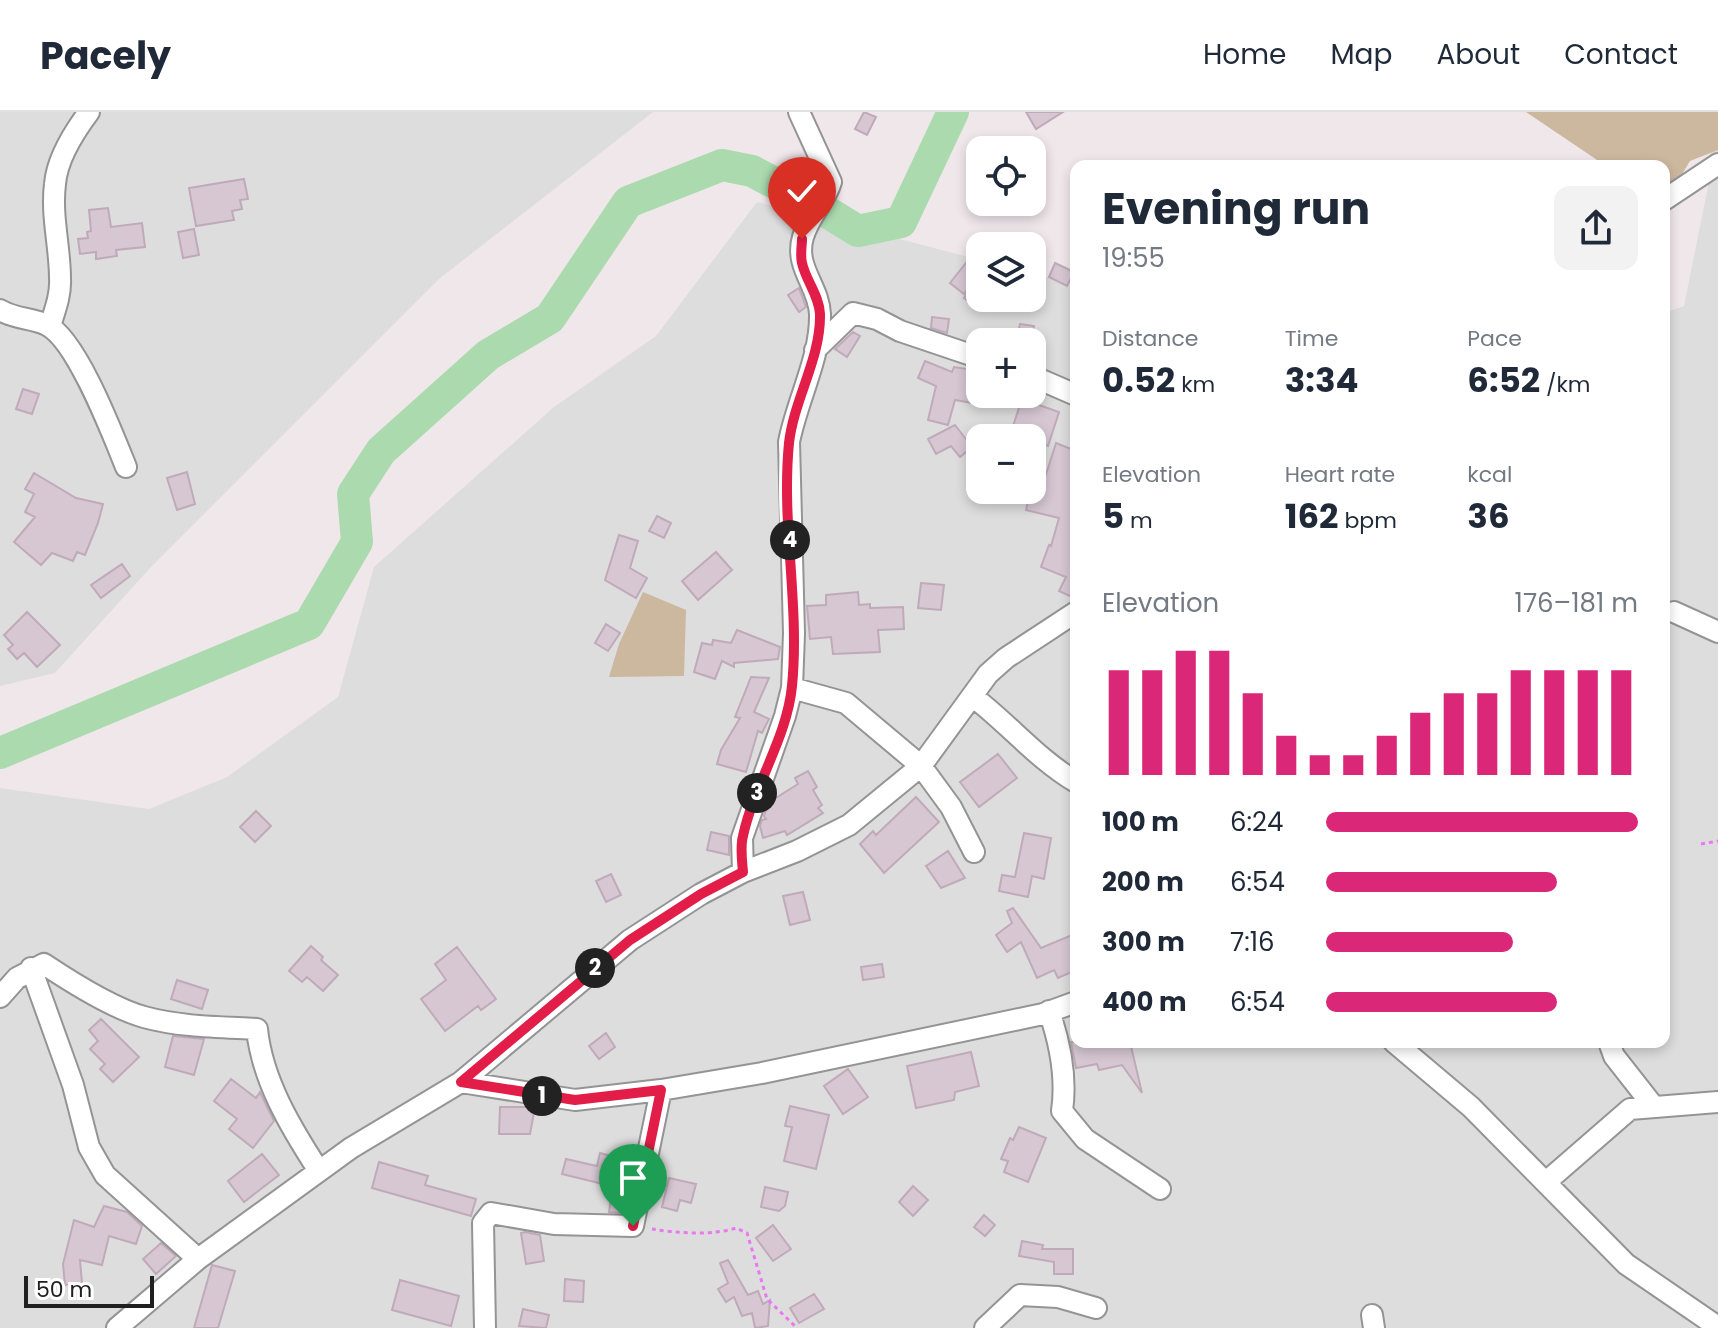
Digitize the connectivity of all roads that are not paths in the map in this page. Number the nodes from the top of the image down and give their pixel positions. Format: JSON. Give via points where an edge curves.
{"nodes":[{"id":1,"x":89,"y":112,"type":"edge"},
{"id":2,"x":799,"y":112,"type":"edge"},
{"id":3,"x":1718,"y":164,"type":"edge"},
{"id":4,"x":1670,"y":196,"type":"edge"},
{"id":5,"x":0,"y":310,"type":"edge"},
{"id":6,"x":50,"y":326,"type":"junction"},
{"id":7,"x":815,"y":350,"type":"junction"},
{"id":8,"x":966,"y":353,"type":"edge"},
{"id":9,"x":1046,"y":382,"type":"edge"},
{"id":10,"x":1070,"y":392,"type":"edge"},
{"id":11,"x":126,"y":467,"type":"dead end"},
{"id":12,"x":1674,"y":612,"type":"dead end"},
{"id":13,"x":1070,"y":616,"type":"edge"},
{"id":14,"x":1718,"y":632,"type":"edge"},
{"id":15,"x":792,"y":688,"type":"junction"},
{"id":16,"x":972,"y":696,"type":"junction"},
{"id":17,"x":921,"y":766,"type":"junction"},
{"id":18,"x":1070,"y":778,"type":"edge"},
{"id":19,"x":974,"y":852,"type":"dead end"},
{"id":20,"x":743,"y":872,"type":"junction"},
{"id":21,"x":31,"y":968,"type":"junction"},
{"id":22,"x":0,"y":997,"type":"edge"},
{"id":23,"x":1070,"y":1004,"type":"edge"},
{"id":24,"x":1049,"y":1011,"type":"junction"},
{"id":25,"x":1401,"y":1048,"type":"edge"},
{"id":26,"x":1611,"y":1048,"type":"edge"},
{"id":27,"x":461,"y":1082,"type":"junction"},
{"id":28,"x":661,"y":1090,"type":"junction"},
{"id":29,"x":1718,"y":1102,"type":"edge"},
{"id":30,"x":1654,"y":1107,"type":"junction"},
{"id":31,"x":319,"y":1171,"type":"junction"},
{"id":32,"x":1546,"y":1182,"type":"junction"},
{"id":33,"x":1160,"y":1189,"type":"dead end"},
{"id":34,"x":198,"y":1259,"type":"junction"},
{"id":35,"x":1096,"y":1308,"type":"dead end"},
{"id":36,"x":1718,"y":1327,"type":"edge"},
{"id":37,"x":117,"y":1328,"type":"edge"},
{"id":38,"x":485,"y":1328,"type":"edge"},
{"id":39,"x":985,"y":1328,"type":"edge"}],
"edges":[{"from":1,"to":6,"type":"street","via":[[62,157],[55,183],[61,279]]},
{"from":2,"to":7,"type":"street","via":[[831,182],[802,239],[801,260],[820,310]]},
{"from":3,"to":4,"type":"street"},
{"from":5,"to":6,"type":"street"},
{"from":6,"to":11,"type":"street","via":[[97,394]]},
{"from":7,"to":8,"type":"street","via":[[853,313]]},
{"from":7,"to":15,"type":"street","via":[[789,442]]},
{"from":9,"to":10,"type":"street"},
{"from":12,"to":14,"type":"street"},
{"from":13,"to":16,"type":"street","via":[[1006,658]]},
{"from":15,"to":17,"type":"street","via":[[846,703]]},
{"from":15,"to":20,"type":"street","via":[[742,838]]},
{"from":16,"to":17,"type":"street"},
{"from":16,"to":18,"type":"street"},
{"from":17,"to":19,"type":"street","via":[[951,807]]},
{"from":17,"to":20,"type":"street","via":[[849,825]]},
{"from":20,"to":27,"type":"street","via":[[630,940]]},
{"from":21,"to":22,"type":"street"},
{"from":21,"to":31,"type":"street","via":[[44,964],[143,1017],[257,1029],[259,1055],[291,1128]]},
{"from":21,"to":34,"type":"street","via":[[94,1158],[105,1175]]},
{"from":23,"to":24,"type":"street"},
{"from":24,"to":28,"type":"street"},
{"from":24,"to":33,"type":"street","via":[[1062,1065],[1062,1111],[1085,1139]]},
{"from":25,"to":32,"type":"street","via":[[1471,1107]]},
{"from":26,"to":30,"type":"street"},
{"from":27,"to":28,"type":"street","via":[[575,1100]]},
{"from":27,"to":31,"type":"street"},
{"from":28,"to":38,"type":"street","via":[[633,1226],[554,1224],[491,1213],[483,1223]]},
{"from":29,"to":30,"type":"street"},
{"from":30,"to":32,"type":"street","via":[[1630,1109]]},
{"from":31,"to":34,"type":"street"},
{"from":32,"to":36,"type":"street","via":[[1626,1264]]},
{"from":34,"to":37,"type":"street"},
{"from":35,"to":39,"type":"street","via":[[1058,1297],[1020,1295]]}]}
